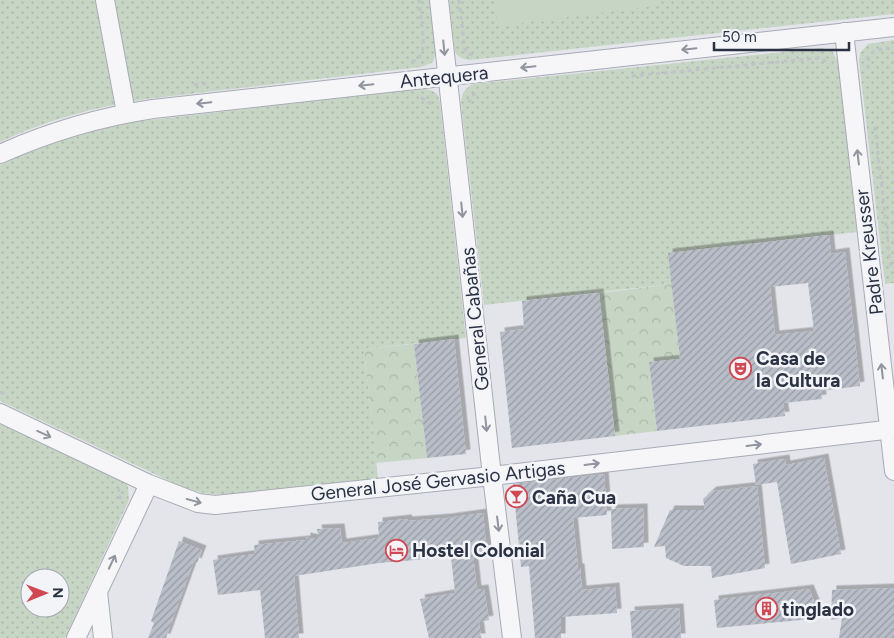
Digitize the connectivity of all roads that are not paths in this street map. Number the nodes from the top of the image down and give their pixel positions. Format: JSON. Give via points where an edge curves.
{"nodes":[{"id":1,"x":105,"y":0,"type":"edge"},
{"id":2,"x":439,"y":0,"type":"edge"},
{"id":3,"x":894,"y":26,"type":"edge"},
{"id":4,"x":844,"y":32,"type":"junction"},
{"id":5,"x":447,"y":77,"type":"junction"},
{"id":6,"x":126,"y":113,"type":"junction"},
{"id":7,"x":0,"y":154,"type":"edge"},
{"id":8,"x":0,"y":413,"type":"edge"},
{"id":9,"x":892,"y":429,"type":"edge"},
{"id":10,"x":894,"y":471,"type":"edge"},
{"id":11,"x":492,"y":476,"type":"junction"},
{"id":12,"x":149,"y":484,"type":"junction"},
{"id":13,"x":98,"y":592,"type":"junction"},
{"id":14,"x":76,"y":638,"type":"edge"},
{"id":15,"x":103,"y":638,"type":"edge"},
{"id":16,"x":512,"y":638,"type":"edge"}],
"edges":[{"from":1,"to":6,"type":"street"},
{"from":2,"to":5,"type":"street","name":"General Cabañas","one_way":true},
{"from":3,"to":4,"type":"street","name":"Antequera"},
{"from":4,"to":5,"type":"street","name":"Antequera","one_way":true},
{"from":9,"to":4,"type":"street","name":"Padre Kreusser","one_way":true},
{"from":5,"to":6,"type":"street","name":"Antequera","one_way":true},
{"from":5,"to":11,"type":"street","name":"General Cabañas","one_way":true},
{"from":6,"to":7,"type":"street","name":"Antequera","via":[[52,132]]},
{"from":8,"to":12,"type":"street","name":"General José Gervasio Artigas","one_way":true},
{"from":9,"to":10,"type":"street","name":"Padre Kreusser"},
{"from":11,"to":9,"type":"street","name":"General José Gervasio Artigas","one_way":true},
{"from":12,"to":11,"type":"street","name":"General José Gervasio Artigas","one_way":true,"via":[[198,503],[215,505]]},
{"from":11,"to":16,"type":"street","name":"General Cabañas","one_way":true},
{"from":13,"to":12,"type":"street","one_way":true},
{"from":13,"to":14,"type":"street"},
{"from":13,"to":15,"type":"street"}]}
